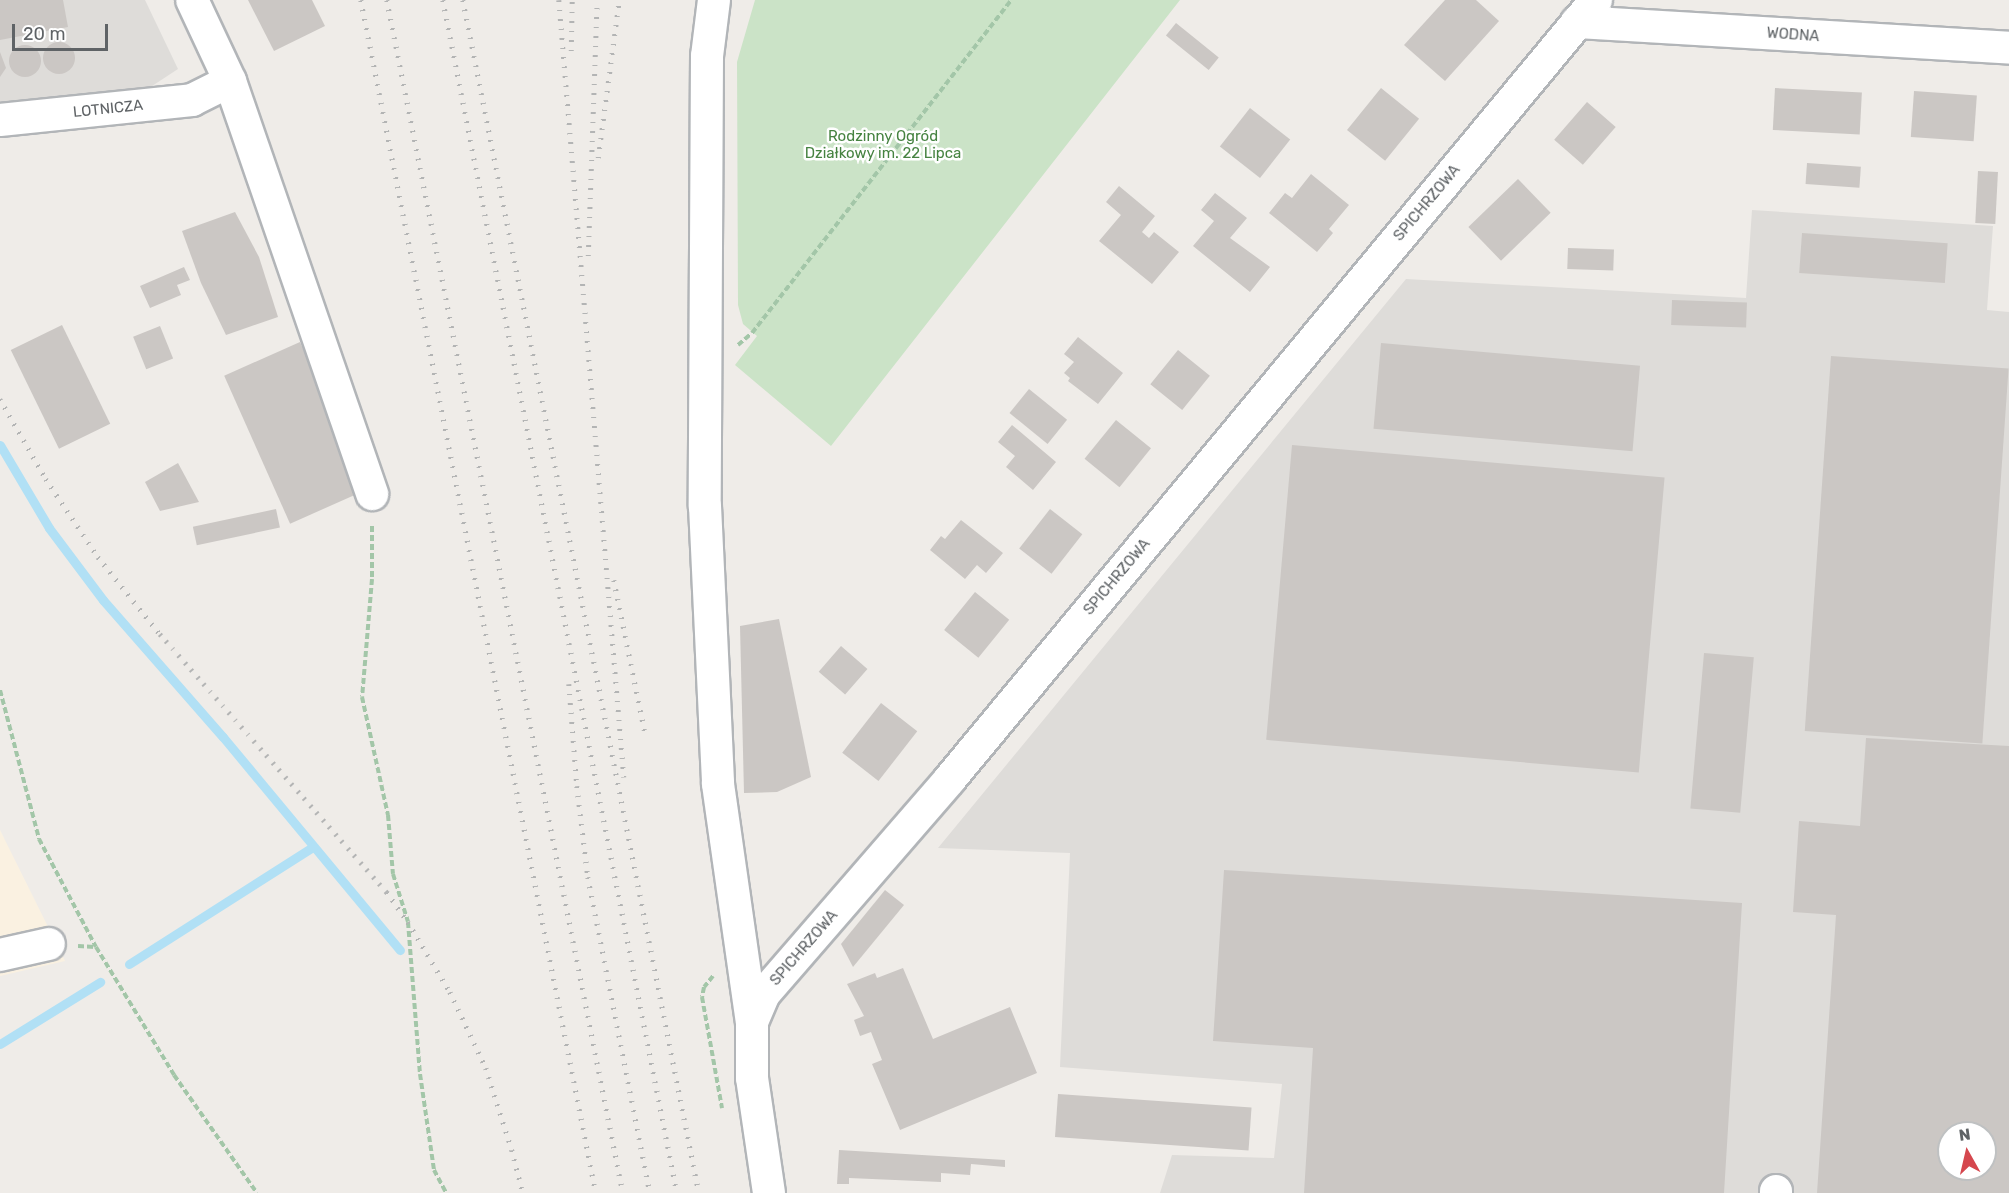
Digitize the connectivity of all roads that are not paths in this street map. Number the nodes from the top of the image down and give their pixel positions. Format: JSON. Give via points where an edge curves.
{"nodes":[{"id":1,"x":192,"y":0,"type":"edge"},
{"id":2,"x":714,"y":0,"type":"edge"},
{"id":3,"x":1586,"y":11,"type":"edge"},
{"id":4,"x":2009,"y":48,"type":"edge"},
{"id":5,"x":222,"y":84,"type":"junction"},
{"id":6,"x":0,"y":120,"type":"edge"},
{"id":7,"x":372,"y":494,"type":"road end"},
{"id":8,"x":50,"y":944,"type":"dead end"},
{"id":9,"x":0,"y":955,"type":"edge"},
{"id":10,"x":752,"y":1022,"type":"junction"},
{"id":11,"x":769,"y":1193,"type":"edge"}],
"edges":[{"from":1,"to":5,"type":"street"},
{"from":2,"to":10,"type":"street","via":[[707,56],[705,506],[718,784]]},
{"from":3,"to":4,"type":"street","name":"WODNA"},
{"from":3,"to":10,"type":"street","name":"SPICHRZOWA","via":[[950,779],[764,994]]},
{"from":5,"to":6,"type":"street","name":"LOTNICZA","via":[[192,100]]},
{"from":5,"to":7,"type":"street"},
{"from":8,"to":9,"type":"street"},
{"from":10,"to":11,"type":"street","name":"SPICHRZOWA","via":[[752,1078]]}]}
